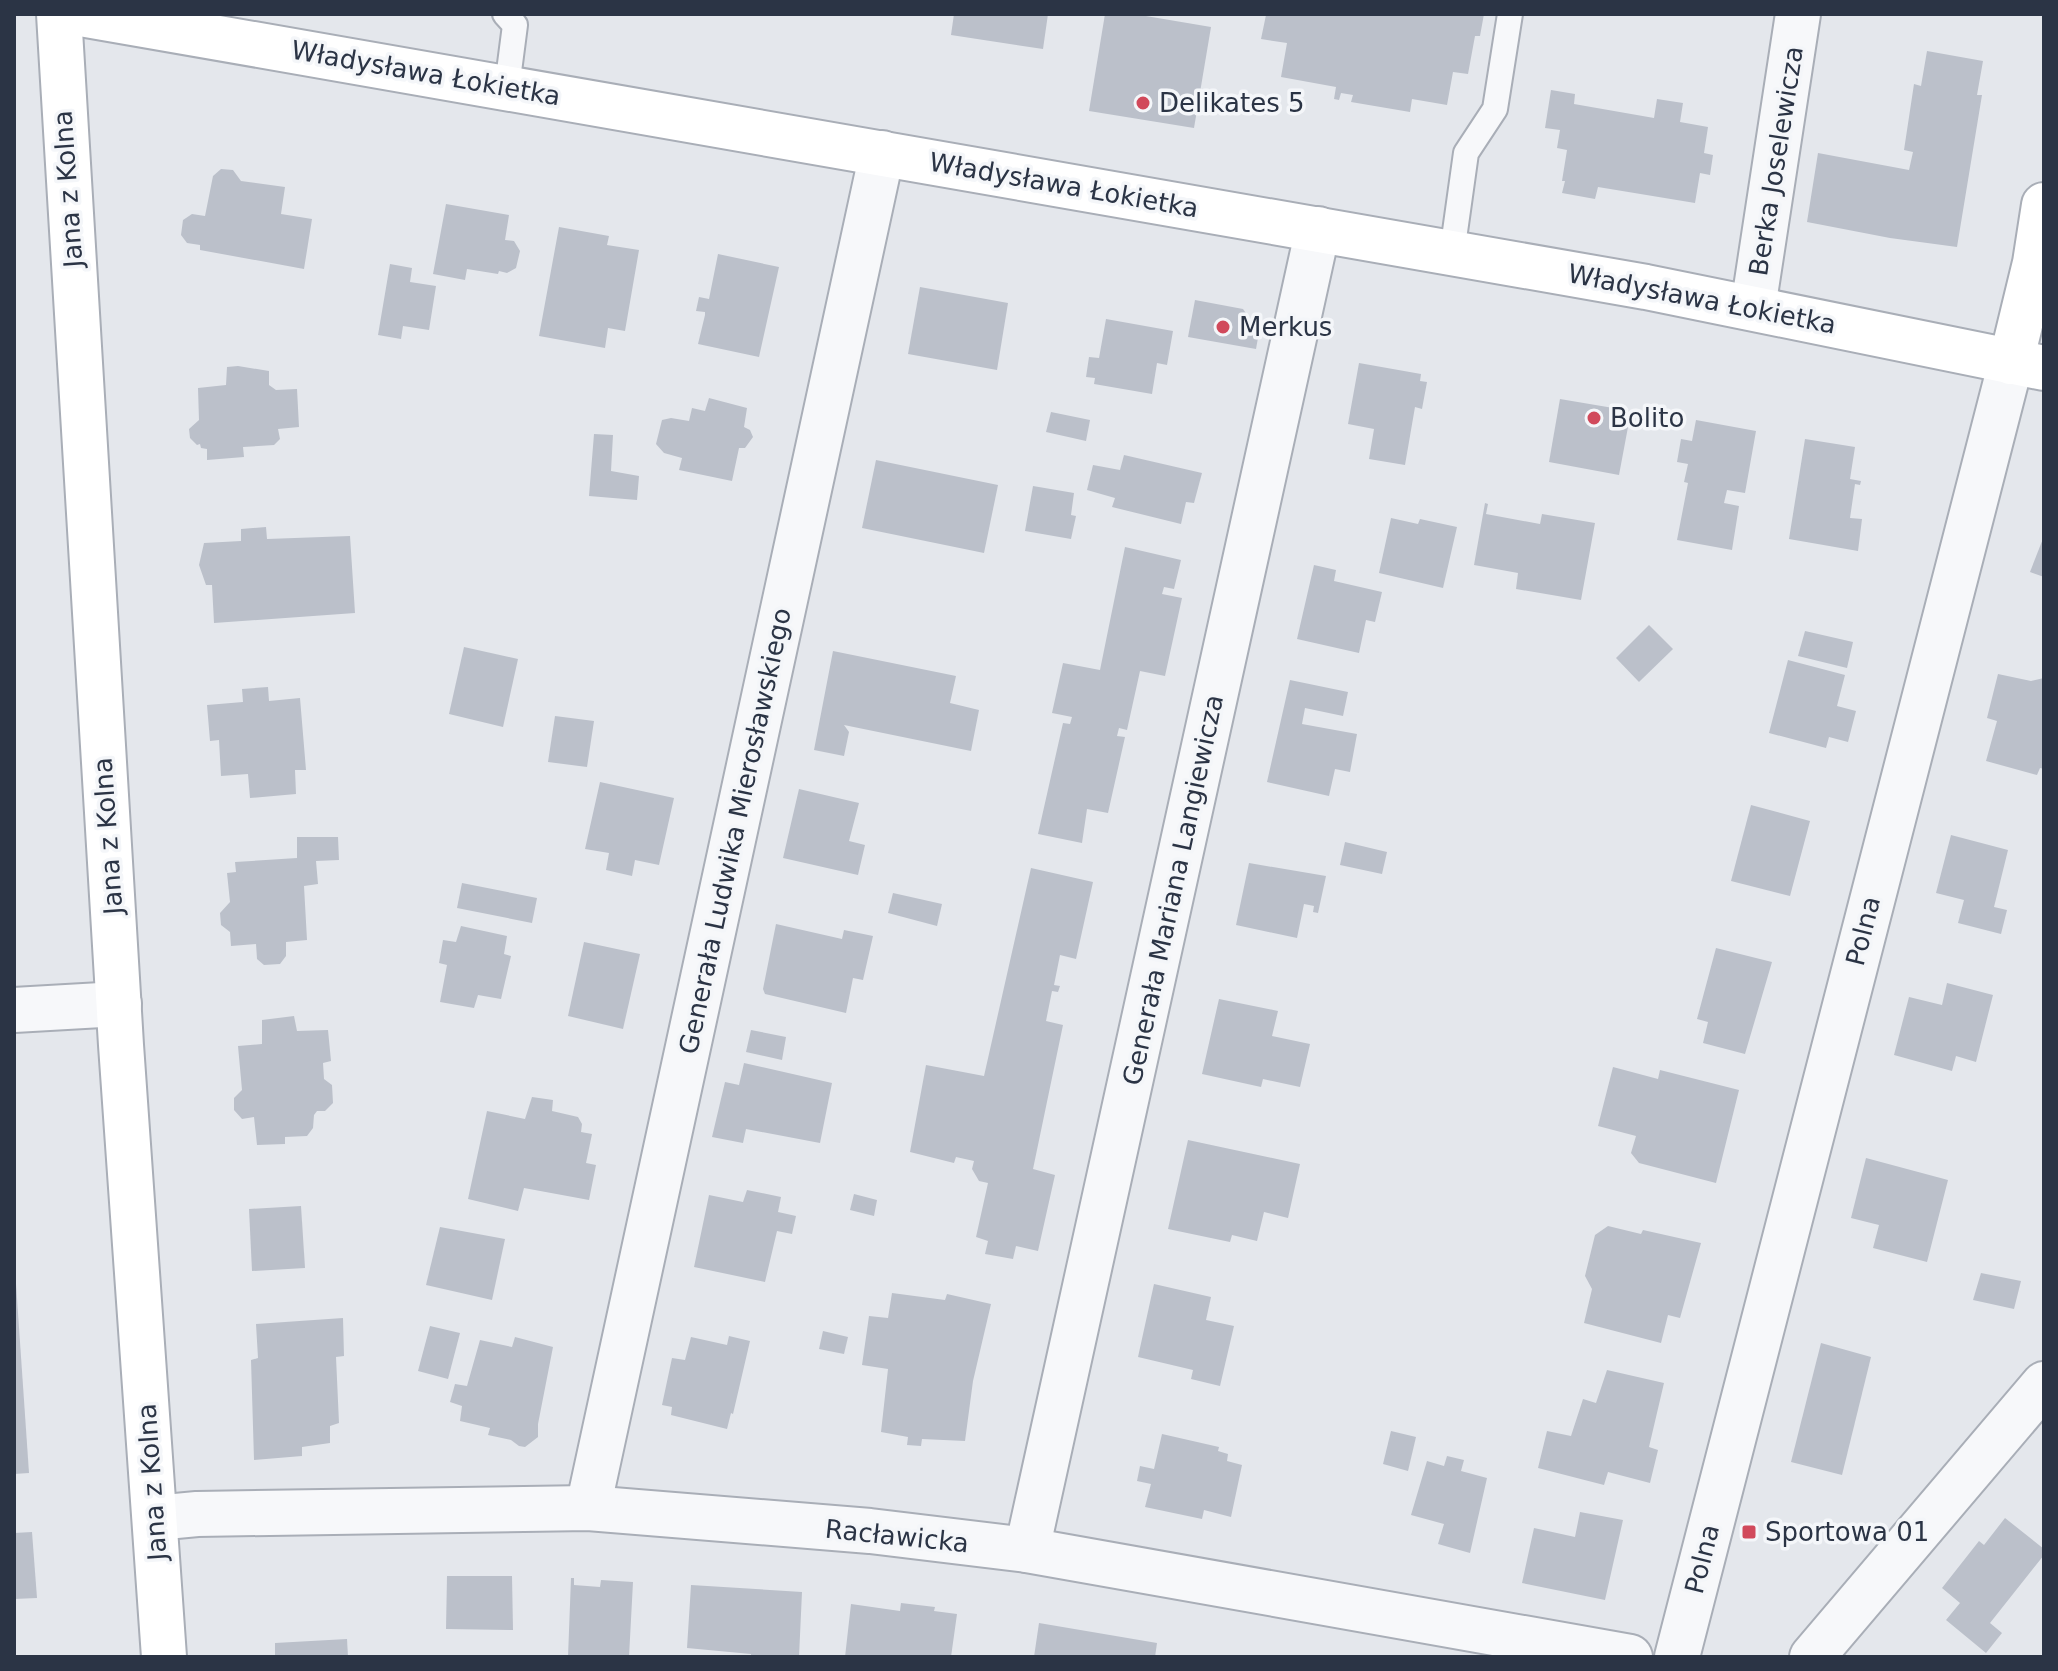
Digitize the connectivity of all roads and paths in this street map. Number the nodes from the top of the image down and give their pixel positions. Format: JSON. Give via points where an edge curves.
{"nodes":[{"id":1,"x":59,"y":14,"type":"edge"},
{"id":2,"x":81,"y":14,"type":"edge"},
{"id":3,"x":505,"y":14,"type":"edge"},
{"id":4,"x":1510,"y":14,"type":"edge"},
{"id":5,"x":1798,"y":14,"type":"edge"},
{"id":6,"x":164,"y":20,"type":"edge"},
{"id":7,"x":507,"y":87,"type":"junction"},
{"id":8,"x":882,"y":153,"type":"junction"},
{"id":9,"x":2044,"y":205,"type":"edge"},
{"id":10,"x":1318,"y":229,"type":"junction"},
{"id":11,"x":1452,"y":253,"type":"junction"},
{"id":12,"x":1753,"y":308,"type":"junction"},
{"id":13,"x":2027,"y":365,"type":"edge"},
{"id":14,"x":119,"y":1004,"type":"junction"},
{"id":15,"x":14,"y":1010,"type":"edge"},
{"id":16,"x":2044,"y":1384,"type":"edge"},
{"id":17,"x":588,"y":1508,"type":"junction"},
{"id":18,"x":155,"y":1518,"type":"junction"},
{"id":19,"x":1027,"y":1550,"type":"junction"},
{"id":20,"x":164,"y":1657,"type":"edge"},
{"id":21,"x":1630,"y":1657,"type":"edge"},
{"id":22,"x":1677,"y":1657,"type":"edge"},
{"id":23,"x":1812,"y":1657,"type":"edge"}],
"edges":[{"from":1,"to":14,"type":"street","name":"Jana z Kolna"},
{"from":2,"to":6,"type":"street","name":"Władysława Łokietka"},
{"from":3,"to":7,"type":"lane","via":[[515,25]]},
{"from":4,"to":11,"type":"lane","via":[[1495,109],[1466,153]]},
{"from":5,"to":12,"type":"street","name":"Berka Joselewicza"},
{"from":6,"to":7,"type":"street","name":"Władysława Łokietka"},
{"from":7,"to":8,"type":"street","name":"Władysława Łokietka"},
{"from":8,"to":10,"type":"street","name":"Władysława Łokietka"},
{"from":8,"to":17,"type":"street","name":"Generała Ludwika Mierosławskiego"},
{"from":9,"to":13,"type":"street","name":"Polna"},
{"from":10,"to":11,"type":"street","name":"Władysława Łokietka"},
{"from":10,"to":19,"type":"street","name":"Generała Mariana Langiewicza"},
{"from":11,"to":12,"type":"street","name":"Władysława Łokietka"},
{"from":12,"to":13,"type":"street","name":"Władysława Łokietka"},
{"from":13,"to":22,"type":"street","name":"Polna"},
{"from":14,"to":15,"type":"street"},
{"from":14,"to":18,"type":"street","name":"Jana z Kolna"},
{"from":16,"to":23,"type":"street"},
{"from":17,"to":18,"type":"street","name":"Racławicka"},
{"from":17,"to":19,"type":"street","name":"Racławicka"},
{"from":18,"to":20,"type":"street","name":"Jana z Kolna"},
{"from":19,"to":21,"type":"street","name":"Racławicka"}]}
